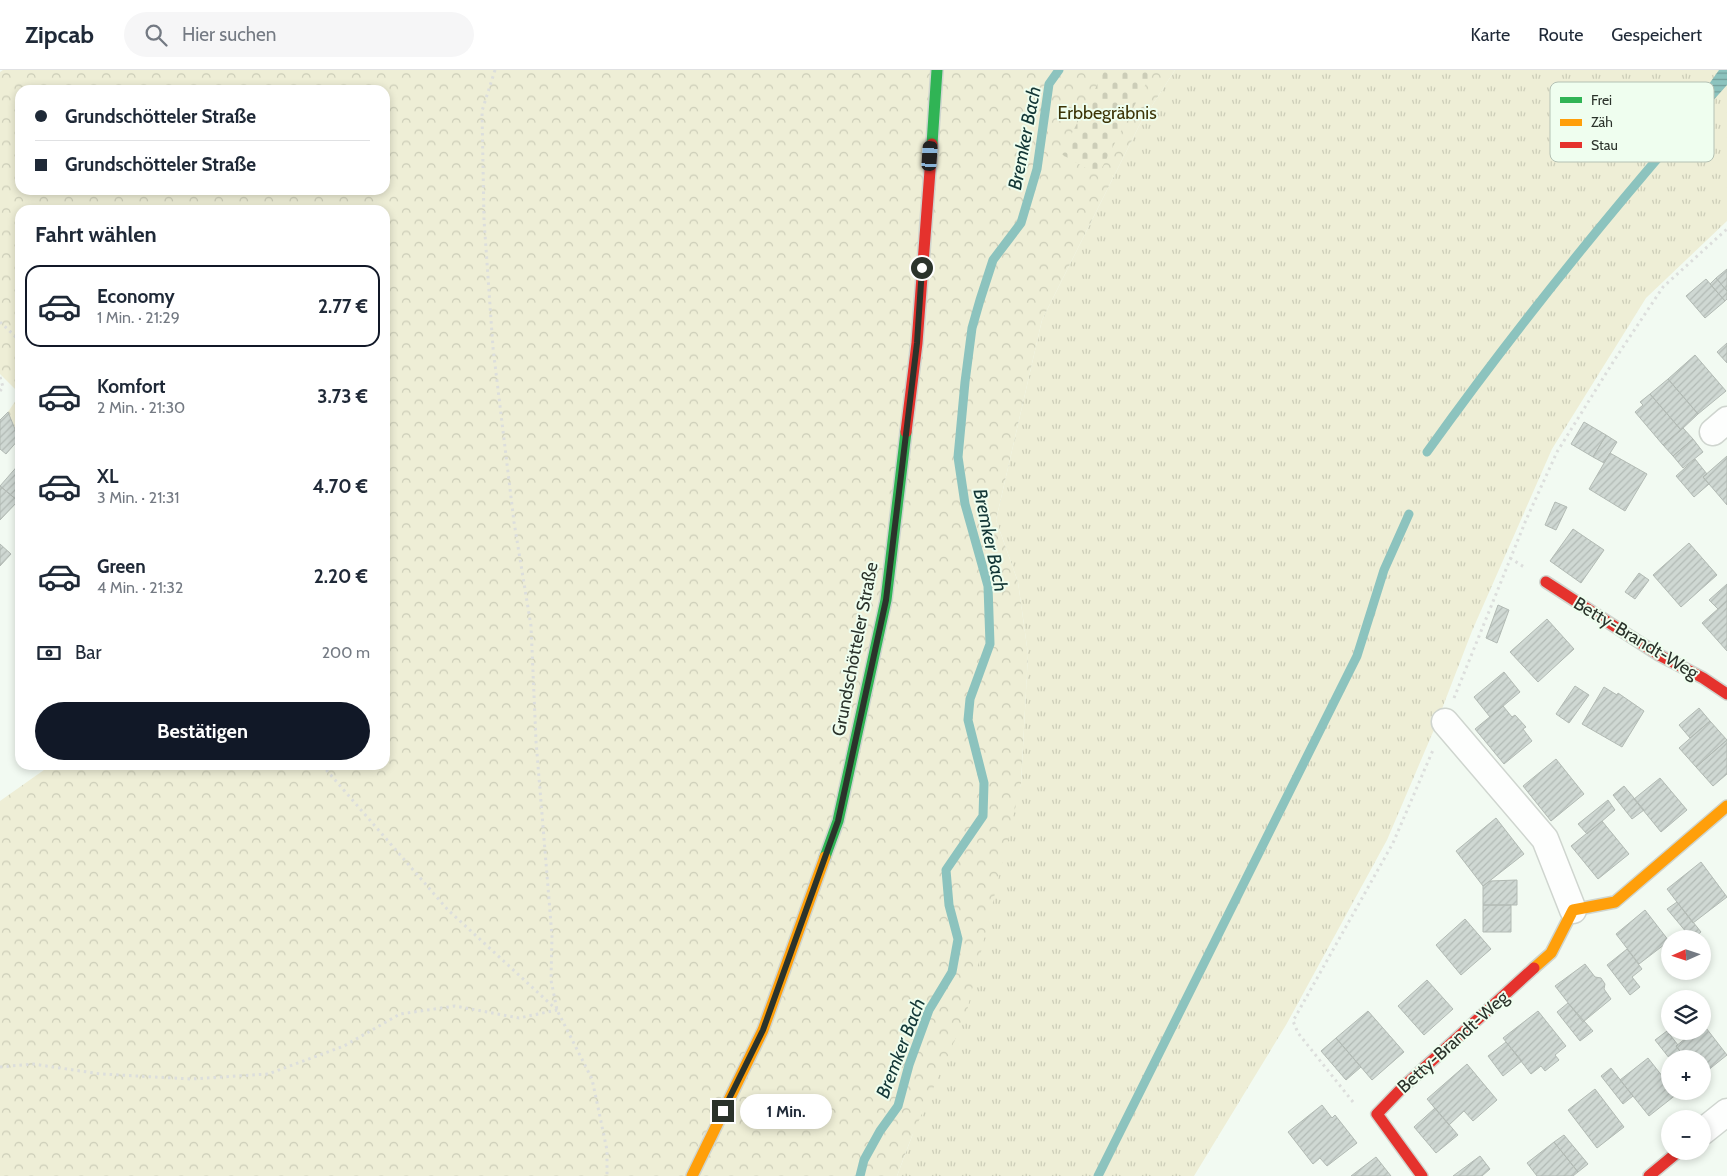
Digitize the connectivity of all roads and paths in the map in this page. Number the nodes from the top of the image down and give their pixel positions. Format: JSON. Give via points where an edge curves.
{"nodes":[{"id":1,"x":495,"y":70,"type":"edge"},
{"id":2,"x":937,"y":70,"type":"edge"},
{"id":3,"x":1727,"y":229,"type":"edge"},
{"id":4,"x":0,"y":322,"type":"edge"},
{"id":5,"x":15,"y":336,"type":"edge"},
{"id":6,"x":0,"y":377,"type":"edge"},
{"id":7,"x":0,"y":391,"type":"edge"},
{"id":8,"x":1546,"y":582,"type":"dead end"},
{"id":9,"x":1727,"y":694,"type":"edge"},
{"id":10,"x":1445,"y":722,"type":"junction"},
{"id":11,"x":326,"y":770,"type":"edge"},
{"id":12,"x":1727,"y":806,"type":"edge"},
{"id":13,"x":1573,"y":910,"type":"junction"},
{"id":14,"x":557,"y":1010,"type":"junction"},
{"id":15,"x":0,"y":1067,"type":"edge"},
{"id":16,"x":1727,"y":1112,"type":"edge"},
{"id":17,"x":1377,"y":1114,"type":"junction"},
{"id":18,"x":1711,"y":1125,"type":"edge"},
{"id":19,"x":1669,"y":1160,"type":"edge"},
{"id":20,"x":607,"y":1176,"type":"edge"},
{"id":21,"x":692,"y":1176,"type":"edge"},
{"id":22,"x":1422,"y":1176,"type":"edge"},
{"id":23,"x":1649,"y":1176,"type":"edge"}],
"edges":[{"from":1,"to":14,"type":"path","via":[[482,112],[484,220],[493,348],[514,522],[531,626],[536,740],[552,936],[551,980]]},
{"from":2,"to":21,"type":"main road","name":"Grundschötteler Straße","via":[[917,343],[886,600],[838,821],[763,1030]]},
{"from":3,"to":10,"type":"path","via":[[1663,287],[1557,452],[1526,520]]},
{"from":4,"to":5,"type":"path"},
{"from":6,"to":7,"type":"path","via":[[3,387]]},
{"from":8,"to":9,"type":"main road","name":"Betty-Brandt-Weg","via":[[1659,655]]},
{"from":10,"to":13,"type":"street","via":[[1545,839]]},
{"from":10,"to":17,"type":"path","via":[[1393,843],[1293,1021],[1298,1033],[1359,1110]]},
{"from":11,"to":14,"type":"path","via":[[448,910]]},
{"from":12,"to":13,"type":"main road","via":[[1615,902]]},
{"from":13,"to":17,"type":"main road","name":"Betty-Brandt-Weg","via":[[1551,953]]},
{"from":14,"to":15,"type":"path","via":[[519,1018],[455,1006],[400,1014],[344,1046],[268,1074],[191,1079],[102,1074],[33,1064]]},
{"from":14,"to":20,"type":"path","via":[[592,1079],[607,1150]]},
{"from":16,"to":18,"type":"street"},
{"from":17,"to":22,"type":"main road"},
{"from":19,"to":23,"type":"main road"}]}
